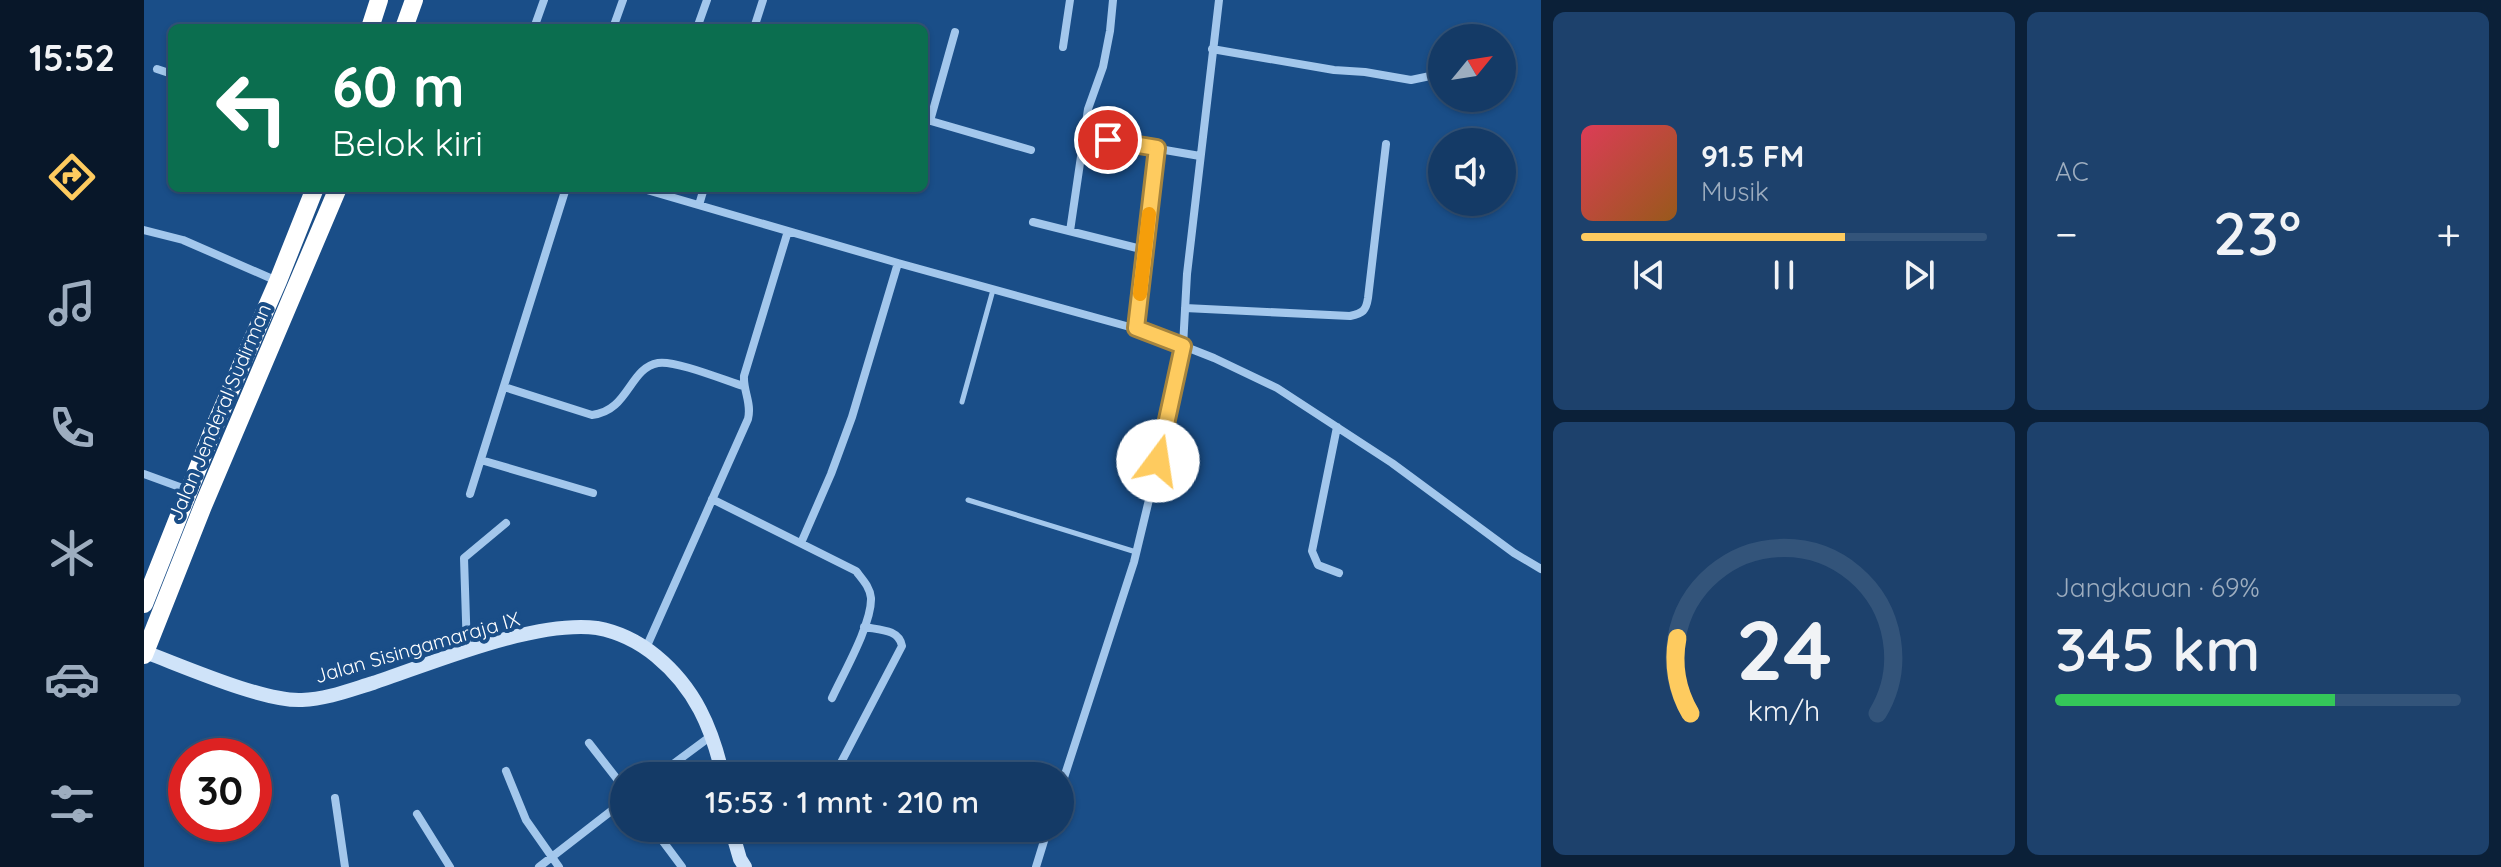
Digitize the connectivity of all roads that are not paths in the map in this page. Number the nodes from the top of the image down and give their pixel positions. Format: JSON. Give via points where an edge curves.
{"nodes":[{"id":1,"x":379,"y":0,"type":"edge"},
{"id":2,"x":414,"y":0,"type":"edge"},
{"id":3,"x":544,"y":0,"type":"edge"},
{"id":4,"x":623,"y":0,"type":"edge"},
{"id":5,"x":707,"y":0,"type":"edge"},
{"id":6,"x":763,"y":0,"type":"edge"},
{"id":7,"x":1070,"y":0,"type":"edge"},
{"id":8,"x":1113,"y":0,"type":"edge"},
{"id":9,"x":1219,"y":0,"type":"edge"},
{"id":10,"x":371,"y":24,"type":"edge"},
{"id":11,"x":405,"y":24,"type":"edge"},
{"id":12,"x":535,"y":24,"type":"edge"},
{"id":13,"x":614,"y":24,"type":"edge"},
{"id":14,"x":698,"y":24,"type":"edge"},
{"id":15,"x":755,"y":24,"type":"edge"},
{"id":16,"x":955,"y":32,"type":"dead end"},
{"id":17,"x":1063,"y":47,"type":"dead end"},
{"id":18,"x":1212,"y":49,"type":"junction"},
{"id":19,"x":157,"y":69,"type":"dead end"},
{"id":20,"x":168,"y":73,"type":"edge"},
{"id":21,"x":1428,"y":76,"type":"edge"},
{"id":22,"x":928,"y":117,"type":"edge"},
{"id":23,"x":928,"y":120,"type":"edge"},
{"id":24,"x":1083,"y":136,"type":"junction"},
{"id":25,"x":1386,"y":144,"type":"dead end"},
{"id":26,"x":1157,"y":148,"type":"junction"},
{"id":27,"x":1031,"y":150,"type":"dead end"},
{"id":28,"x":1200,"y":156,"type":"junction"},
{"id":29,"x":313,"y":192,"type":"edge"},
{"id":30,"x":336,"y":192,"type":"edge"},
{"id":31,"x":565,"y":192,"type":"edge"},
{"id":32,"x":654,"y":192,"type":"edge"},
{"id":33,"x":703,"y":192,"type":"edge"},
{"id":34,"x":699,"y":205,"type":"junction"},
{"id":35,"x":1033,"y":222,"type":"dead end"},
{"id":36,"x":144,"y":230,"type":"edge"},
{"id":37,"x":788,"y":231,"type":"junction"},
{"id":38,"x":1070,"y":231,"type":"junction"},
{"id":39,"x":1145,"y":250,"type":"junction"},
{"id":40,"x":898,"y":263,"type":"junction"},
{"id":41,"x":278,"y":281,"type":"junction"},
{"id":42,"x":993,"y":290,"type":"junction"},
{"id":43,"x":1185,"y":308,"type":"junction"},
{"id":44,"x":1136,"y":328,"type":"junction"},
{"id":45,"x":1183,"y":346,"type":"junction"},
{"id":46,"x":743,"y":386,"type":"junction"},
{"id":47,"x":504,"y":387,"type":"junction"},
{"id":48,"x":962,"y":402,"type":"dead end"},
{"id":49,"x":1337,"y":427,"type":"junction"},
{"id":50,"x":481,"y":460,"type":"junction"},
{"id":51,"x":144,"y":474,"type":"edge"},
{"id":52,"x":189,"y":490,"type":"junction"},
{"id":53,"x":593,"y":493,"type":"dead end"},
{"id":54,"x":470,"y":494,"type":"dead end"},
{"id":55,"x":712,"y":499,"type":"junction"},
{"id":56,"x":968,"y":500,"type":"dead end"},
{"id":57,"x":506,"y":523,"type":"dead end"},
{"id":58,"x":801,"y":543,"type":"junction"},
{"id":59,"x":1136,"y":552,"type":"junction"},
{"id":60,"x":1541,"y":569,"type":"edge"},
{"id":61,"x":1339,"y":573,"type":"dead end"},
{"id":62,"x":144,"y":604,"type":"edge"},
{"id":63,"x":864,"y":627,"type":"junction"},
{"id":64,"x":646,"y":648,"type":"junction"},
{"id":65,"x":467,"y":652,"type":"junction"},
{"id":66,"x":144,"y":654,"type":"edge"},
{"id":67,"x":832,"y":698,"type":"dead end"},
{"id":68,"x":712,"y":735,"type":"junction"},
{"id":69,"x":589,"y":743,"type":"dead end"},
{"id":70,"x":676,"y":762,"type":"edge"},
{"id":71,"x":719,"y":762,"type":"edge"},
{"id":72,"x":841,"y":762,"type":"edge"},
{"id":73,"x":1069,"y":762,"type":"edge"},
{"id":74,"x":610,"y":770,"type":"edge"},
{"id":75,"x":506,"y":771,"type":"dead end"},
{"id":76,"x":335,"y":798,"type":"dead end"},
{"id":77,"x":610,"y":812,"type":"edge"},
{"id":78,"x":417,"y":814,"type":"dead end"},
{"id":79,"x":663,"y":842,"type":"edge"},
{"id":80,"x":736,"y":842,"type":"edge"},
{"id":81,"x":1044,"y":842,"type":"edge"},
{"id":82,"x":552,"y":857,"type":"junction"},
{"id":83,"x":345,"y":867,"type":"edge"},
{"id":84,"x":450,"y":867,"type":"edge"},
{"id":85,"x":539,"y":867,"type":"edge"},
{"id":86,"x":559,"y":867,"type":"edge"},
{"id":87,"x":682,"y":867,"type":"edge"},
{"id":88,"x":745,"y":867,"type":"edge"},
{"id":89,"x":1036,"y":867,"type":"edge"}],
"edges":[{"from":1,"to":10,"type":"highway"},
{"from":2,"to":11,"type":"highway"},
{"from":3,"to":12,"type":"street"},
{"from":4,"to":13,"type":"street"},
{"from":5,"to":14,"type":"street"},
{"from":6,"to":15,"type":"street"},
{"from":7,"to":17,"type":"street"},
{"from":8,"to":24,"type":"street","via":[[1103,67]]},
{"from":9,"to":18,"type":"street"},
{"from":16,"to":22,"type":"street"},
{"from":18,"to":21,"type":"street","via":[[1411,80]]},
{"from":18,"to":28,"type":"street"},
{"from":19,"to":20,"type":"street"},
{"from":23,"to":27,"type":"street"},
{"from":24,"to":26,"type":"street"},
{"from":24,"to":38,"type":"street"},
{"from":25,"to":43,"type":"street","via":[[1367,308],[1362,314]]},
{"from":26,"to":28,"type":"street"},
{"from":26,"to":39,"type":"street"},
{"from":28,"to":43,"type":"street"},
{"from":29,"to":41,"type":"highway","name":"Jalan Jenderal Sudirman"},
{"from":30,"to":66,"type":"highway","name":"Jalan Jenderal Sudirman"},
{"from":31,"to":47,"type":"street"},
{"from":32,"to":34,"type":"street"},
{"from":33,"to":34,"type":"street"},
{"from":34,"to":37,"type":"street"},
{"from":35,"to":38,"type":"street"},
{"from":36,"to":41,"type":"street","via":[[183,240]]},
{"from":37,"to":40,"type":"street"},
{"from":37,"to":46,"type":"street"},
{"from":38,"to":39,"type":"street"},
{"from":39,"to":44,"type":"street"},
{"from":40,"to":42,"type":"street"},
{"from":40,"to":58,"type":"street","via":[[852,417]]},
{"from":41,"to":52,"type":"highway","name":"Jalan Jenderal Sudirman"},
{"from":42,"to":44,"type":"street"},
{"from":42,"to":48,"type":"lane"},
{"from":43,"to":45,"type":"street"},
{"from":44,"to":45,"type":"street"},
{"from":45,"to":49,"type":"street","via":[[1277,388]]},
{"from":45,"to":59,"type":"street"},
{"from":46,"to":47,"type":"street","via":[[657,363],[640,374],[614,408],[592,415]]},
{"from":46,"to":55,"type":"street","via":[[750,410]]},
{"from":47,"to":50,"type":"street"},
{"from":49,"to":60,"type":"street"},
{"from":49,"to":61,"type":"street","via":[[1312,551],[1318,565]]},
{"from":50,"to":53,"type":"street"},
{"from":50,"to":54,"type":"street"},
{"from":51,"to":52,"type":"street"},
{"from":52,"to":62,"type":"highway","name":"Jalan Jenderal Sudirman"},
{"from":55,"to":58,"type":"street"},
{"from":55,"to":64,"type":"street"},
{"from":56,"to":59,"type":"lane"},
{"from":57,"to":65,"type":"street","via":[[464,558]]},
{"from":58,"to":63,"type":"street","via":[[856,571],[867,584],[871,599]]},
{"from":59,"to":73,"type":"street"},
{"from":63,"to":67,"type":"street"},
{"from":63,"to":72,"type":"street","via":[[896,634],[902,646]]},
{"from":64,"to":65,"type":"street","name":"Jalan Sisingamaraja IX","via":[[594,628],[525,634]]},
{"from":64,"to":68,"type":"street","name":"Jalan Sisingamaraja IX","via":[[692,693]]},
{"from":65,"to":66,"type":"street","name":"Jalan Sisingamaraja IX","via":[[333,696],[299,701]]},
{"from":68,"to":70,"type":"street"},
{"from":68,"to":71,"type":"street","name":"Jalan Sisingamaraja IX"},
{"from":69,"to":74,"type":"street"},
{"from":75,"to":82,"type":"street","via":[[526,820]]},
{"from":76,"to":83,"type":"street"},
{"from":77,"to":82,"type":"street"},
{"from":78,"to":84,"type":"street"},
{"from":79,"to":87,"type":"street"},
{"from":80,"to":88,"type":"street"},
{"from":81,"to":89,"type":"street"},
{"from":82,"to":85,"type":"street"},
{"from":82,"to":86,"type":"street"}]}
